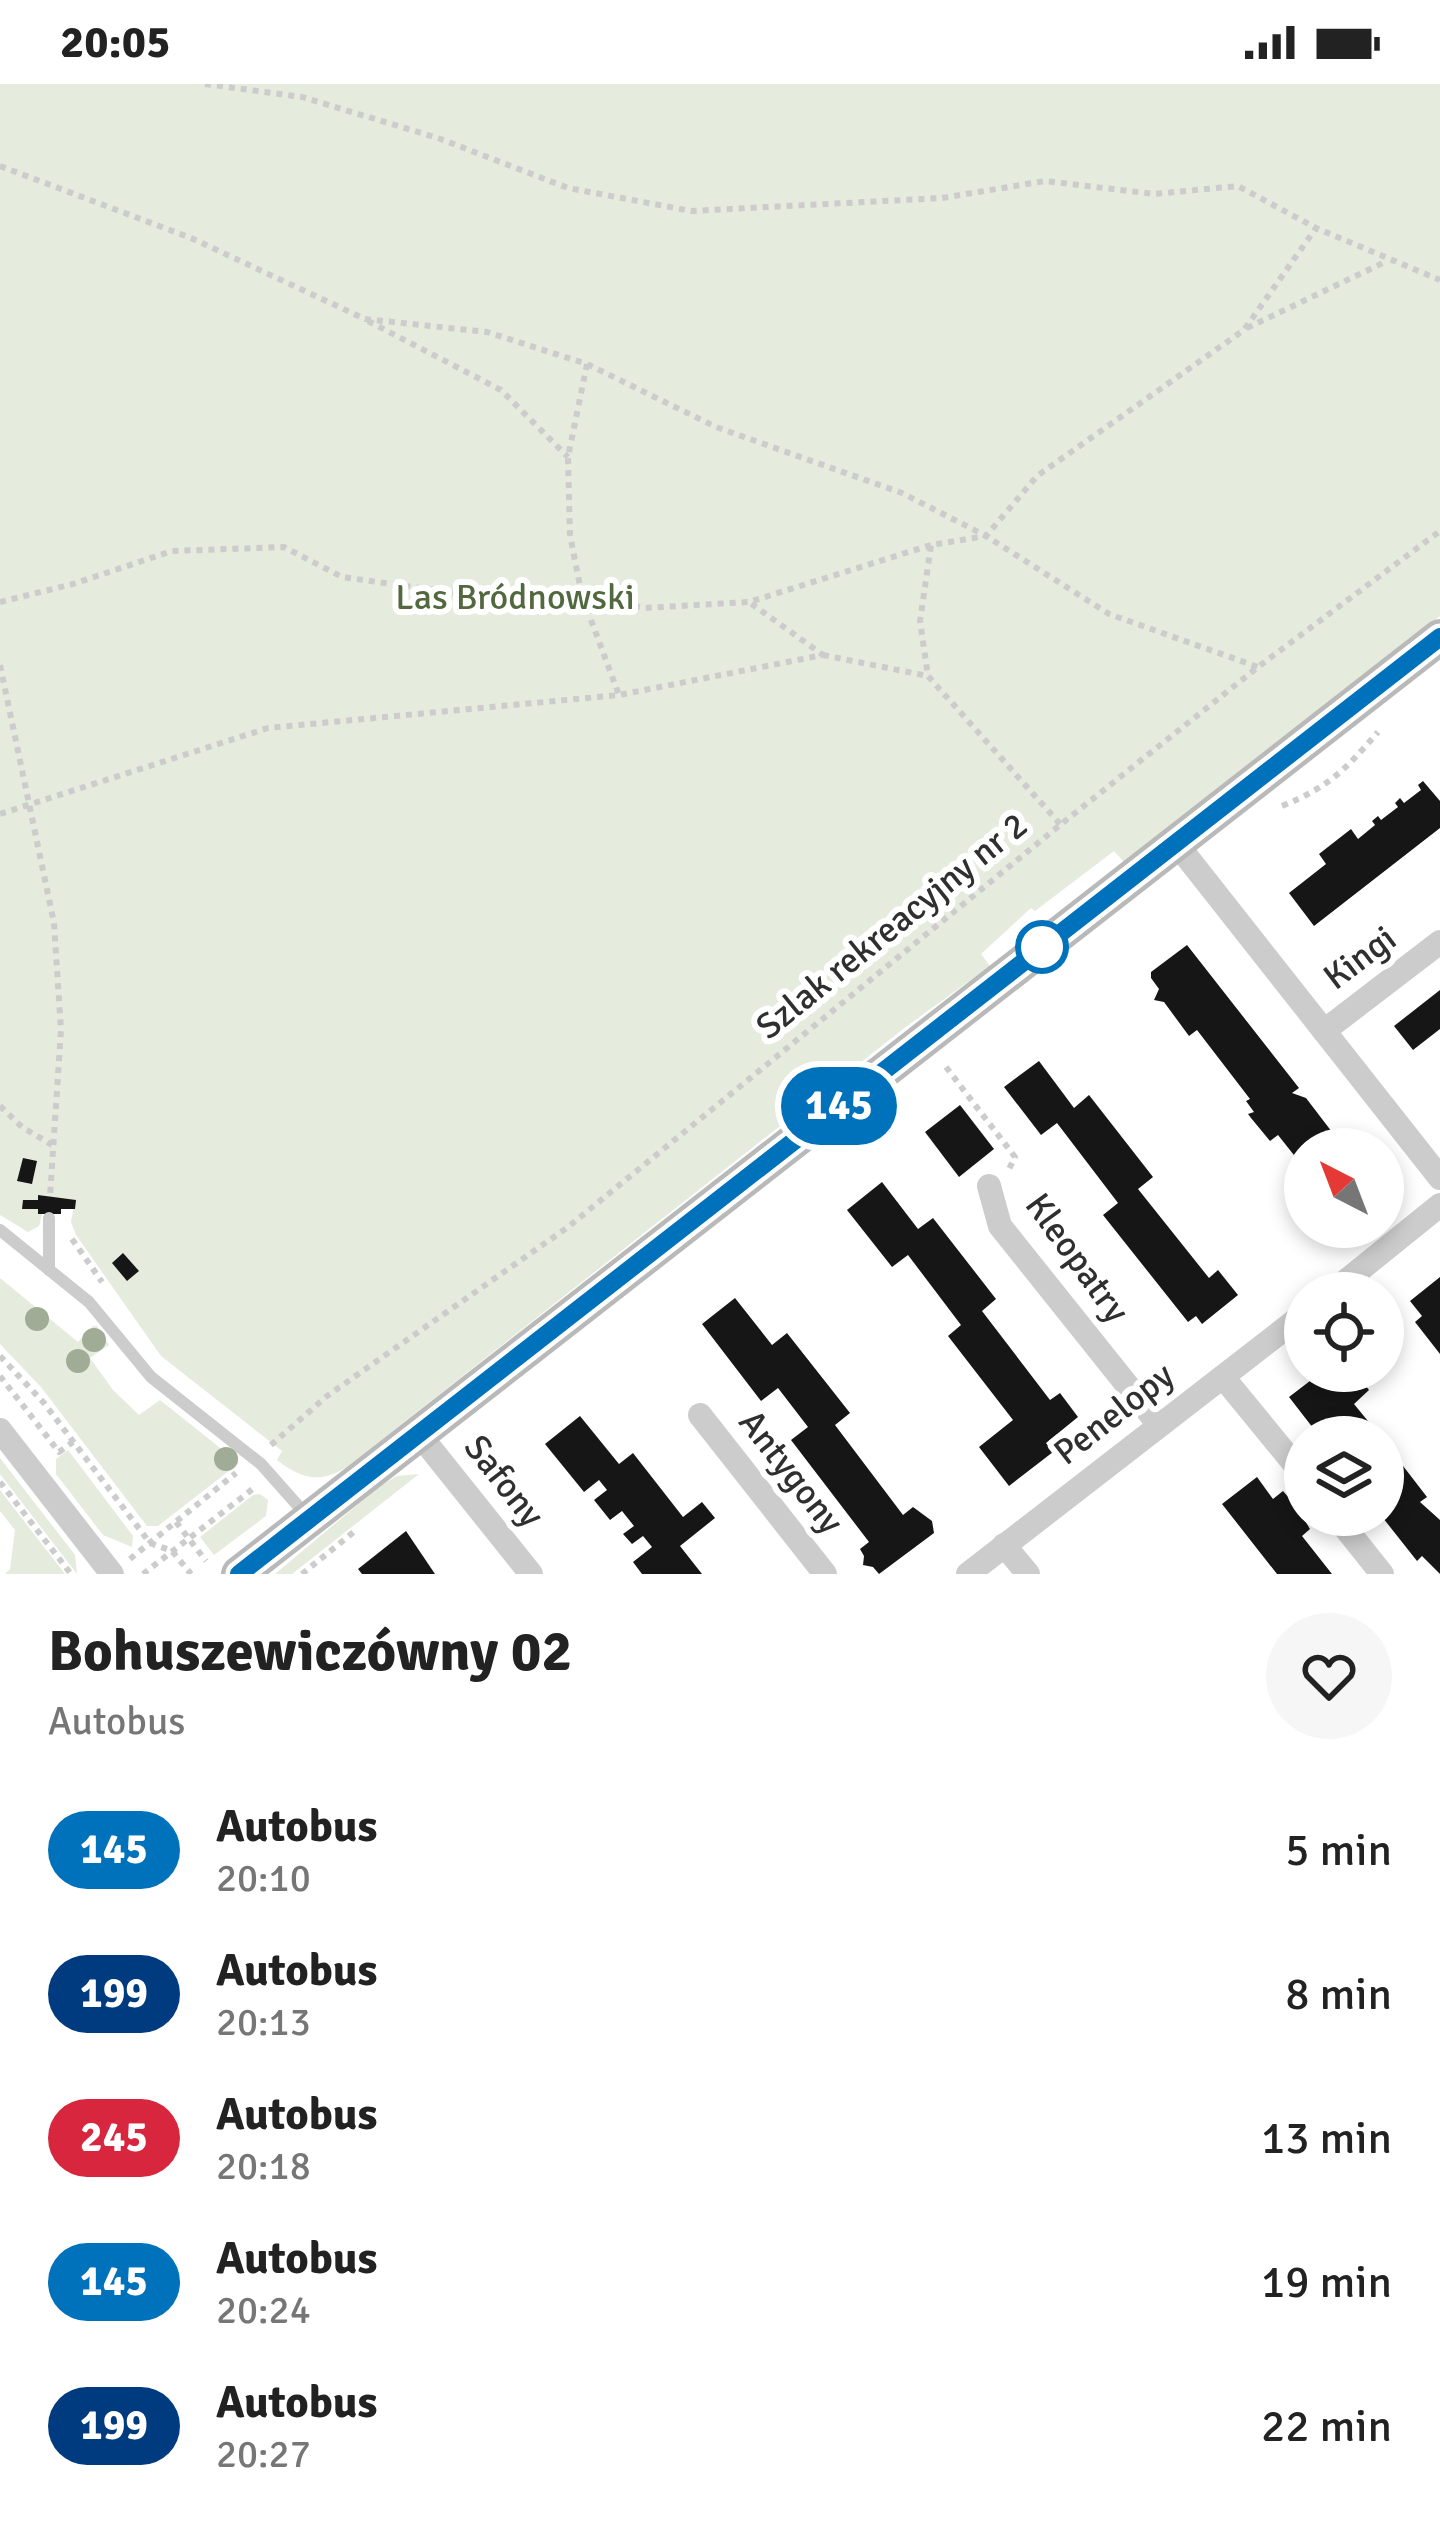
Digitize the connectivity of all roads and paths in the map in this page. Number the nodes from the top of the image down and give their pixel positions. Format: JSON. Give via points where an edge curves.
{"nodes":[{"id":1,"x":205,"y":84,"type":"edge"},
{"id":2,"x":0,"y":166,"type":"edge"},
{"id":3,"x":1316,"y":228,"type":"junction"},
{"id":4,"x":1388,"y":260,"type":"junction"},
{"id":5,"x":1440,"y":280,"type":"edge"},
{"id":6,"x":365,"y":319,"type":"junction"},
{"id":7,"x":1244,"y":330,"type":"junction"},
{"id":8,"x":587,"y":364,"type":"junction"},
{"id":9,"x":568,"y":457,"type":"junction"},
{"id":10,"x":1440,"y":531,"type":"edge"},
{"id":11,"x":986,"y":536,"type":"junction"},
{"id":12,"x":931,"y":545,"type":"junction"},
{"id":13,"x":583,"y":596,"type":"junction"},
{"id":14,"x":0,"y":602,"type":"edge"},
{"id":15,"x":749,"y":602,"type":"junction"},
{"id":16,"x":1440,"y":638,"type":"edge"},
{"id":17,"x":823,"y":655,"type":"junction"},
{"id":18,"x":0,"y":665,"type":"edge"},
{"id":19,"x":1258,"y":667,"type":"junction"},
{"id":20,"x":928,"y":676,"type":"junction"},
{"id":21,"x":619,"y":695,"type":"junction"},
{"id":22,"x":1392,"y":721,"type":"dead end"},
{"id":23,"x":27,"y":806,"type":"junction"},
{"id":24,"x":0,"y":814,"type":"edge"},
{"id":25,"x":1270,"y":816,"type":"dead end"},
{"id":26,"x":1060,"y":825,"type":"junction"},
{"id":27,"x":1177,"y":843,"type":"junction"},
{"id":28,"x":1440,"y":942,"type":"edge"},
{"id":29,"x":1324,"y":1031,"type":"junction"},
{"id":30,"x":946,"y":1067,"type":"dead end"},
{"id":31,"x":0,"y":1106,"type":"edge"},
{"id":32,"x":52,"y":1145,"type":"junction"},
{"id":33,"x":1440,"y":1178,"type":"edge"},
{"id":34,"x":991,"y":1190,"type":"joint"},
{"id":35,"x":50,"y":1196,"type":"dead end"},
{"id":36,"x":1440,"y":1204,"type":"edge"},
{"id":37,"x":49,"y":1218,"type":"joint"},
{"id":38,"x":0,"y":1230,"type":"edge"},
{"id":39,"x":49,"y":1270,"type":"junction"},
{"id":40,"x":1356,"y":1272,"type":"edge"},
{"id":41,"x":112,"y":1296,"type":"dead end"},
{"id":42,"x":1284,"y":1329,"type":"edge"},
{"id":43,"x":0,"y":1356,"type":"edge"},
{"id":44,"x":11,"y":1366,"type":"junction"},
{"id":45,"x":0,"y":1376,"type":"edge"},
{"id":46,"x":1223,"y":1377,"type":"junction"},
{"id":47,"x":44,"y":1403,"type":"junction"},
{"id":48,"x":30,"y":1414,"type":"junction"},
{"id":49,"x":700,"y":1415,"type":"dead end"},
{"id":50,"x":1159,"y":1425,"type":"junction"},
{"id":51,"x":0,"y":1430,"type":"edge"},
{"id":52,"x":419,"y":1434,"type":"junction"},
{"id":53,"x":74,"y":1442,"type":"junction"},
{"id":54,"x":265,"y":1450,"type":"dead end"},
{"id":55,"x":1284,"y":1452,"type":"edge"},
{"id":56,"x":244,"y":1467,"type":"dead end"},
{"id":57,"x":272,"y":1474,"type":"junction"},
{"id":58,"x":0,"y":1482,"type":"edge"},
{"id":59,"x":309,"y":1518,"type":"junction"},
{"id":60,"x":176,"y":1522,"type":"junction"},
{"id":61,"x":1352,"y":1536,"type":"edge"},
{"id":62,"x":189,"y":1538,"type":"junction"},
{"id":63,"x":150,"y":1543,"type":"junction"},
{"id":64,"x":1004,"y":1545,"type":"junction"},
{"id":65,"x":172,"y":1551,"type":"junction"},
{"id":66,"x":222,"y":1568,"type":"edge"},
{"id":67,"x":118,"y":1569,"type":"edge"},
{"id":68,"x":71,"y":1574,"type":"edge"},
{"id":69,"x":143,"y":1574,"type":"edge"},
{"id":70,"x":191,"y":1574,"type":"edge"},
{"id":71,"x":531,"y":1574,"type":"edge"},
{"id":72,"x":825,"y":1574,"type":"edge"},
{"id":73,"x":968,"y":1574,"type":"edge"},
{"id":74,"x":1028,"y":1574,"type":"edge"},
{"id":75,"x":1382,"y":1574,"type":"edge"}],
"edges":[{"from":1,"to":3,"type":"path","via":[[302,97],[568,188],[691,211],[942,199],[1045,181],[1154,194],[1238,186]]},
{"from":2,"to":6,"type":"path","via":[[191,238]]},
{"from":3,"to":4,"type":"path"},
{"from":3,"to":7,"type":"path"},
{"from":4,"to":5,"type":"path"},
{"from":4,"to":7,"type":"path"},
{"from":6,"to":8,"type":"path","via":[[487,332]]},
{"from":6,"to":9,"type":"path","via":[[501,390]]},
{"from":7,"to":11,"type":"path","via":[[1036,476]]},
{"from":8,"to":9,"type":"path"},
{"from":8,"to":11,"type":"path","via":[[716,427],[902,493]]},
{"from":9,"to":13,"type":"path","via":[[570,535]]},
{"from":10,"to":19,"type":"path","name":"Szlak rekreacyjny nr 2"},
{"from":11,"to":12,"type":"path"},
{"from":11,"to":19,"type":"path","via":[[1109,614]]},
{"from":12,"to":15,"type":"path"},
{"from":12,"to":20,"type":"path","via":[[920,621]]},
{"from":13,"to":14,"type":"path","via":[[456,593],[342,577],[284,548],[172,550]]},
{"from":13,"to":15,"type":"path","via":[[645,608]]},
{"from":13,"to":21,"type":"path"},
{"from":15,"to":17,"type":"path"},
{"from":16,"to":27,"type":"main road"},
{"from":17,"to":20,"type":"path"},
{"from":17,"to":21,"type":"path"},
{"from":18,"to":23,"type":"path"},
{"from":19,"to":26,"type":"path","name":"Szlak rekreacyjny nr 2"},
{"from":20,"to":26,"type":"path"},
{"from":21,"to":23,"type":"path","via":[[268,728]]},
{"from":22,"to":25,"type":"path","via":[[1357,760]]},
{"from":23,"to":24,"type":"path"},
{"from":23,"to":32,"type":"path","via":[[54,923],[61,1030]]},
{"from":26,"to":54,"type":"path","name":"Szlak rekreacyjny nr 2","via":[[568,1227],[327,1396]]},
{"from":27,"to":29,"type":"street"},
{"from":27,"to":52,"type":"main road"},
{"from":28,"to":29,"type":"street","name":"Kingi"},
{"from":29,"to":33,"type":"street"},
{"from":30,"to":34,"type":"path","via":[[1015,1157]]},
{"from":31,"to":32,"type":"path"},
{"from":32,"to":35,"type":"path"},
{"from":34,"to":50,"type":"street","name":"Kleopatry","via":[[1000,1226]]},
{"from":36,"to":40,"type":"street"},
{"from":37,"to":39,"type":"lane"},
{"from":37,"to":41,"type":"path","via":[[66,1218]]},
{"from":38,"to":39,"type":"lane"},
{"from":39,"to":57,"type":"lane","via":[[109,1323],[158,1383]]},
{"from":42,"to":46,"type":"street","name":"Penelopy"},
{"from":43,"to":44,"type":"path"},
{"from":44,"to":45,"type":"path"},
{"from":44,"to":47,"type":"path"},
{"from":45,"to":48,"type":"path"},
{"from":46,"to":50,"type":"street","name":"Penelopy"},
{"from":46,"to":55,"type":"street"},
{"from":47,"to":48,"type":"path"},
{"from":47,"to":53,"type":"path"},
{"from":48,"to":53,"type":"path","via":[[59,1452]]},
{"from":49,"to":72,"type":"street","name":"Antygony"},
{"from":50,"to":64,"type":"street","name":"Penelopy"},
{"from":51,"to":67,"type":"street"},
{"from":52,"to":59,"type":"main road"},
{"from":52,"to":71,"type":"street","name":"Safony"},
{"from":53,"to":63,"type":"path"},
{"from":56,"to":60,"type":"path"},
{"from":57,"to":59,"type":"lane"},
{"from":57,"to":62,"type":"path"},
{"from":58,"to":68,"type":"path"},
{"from":59,"to":66,"type":"main road"},
{"from":60,"to":62,"type":"path"},
{"from":60,"to":63,"type":"path"},
{"from":61,"to":75,"type":"street"},
{"from":62,"to":65,"type":"path"},
{"from":62,"to":66,"type":"path"},
{"from":63,"to":65,"type":"path"},
{"from":63,"to":67,"type":"path"},
{"from":64,"to":73,"type":"street","name":"Penelopy"},
{"from":64,"to":74,"type":"street"},
{"from":65,"to":69,"type":"path"},
{"from":65,"to":70,"type":"path"}]}
